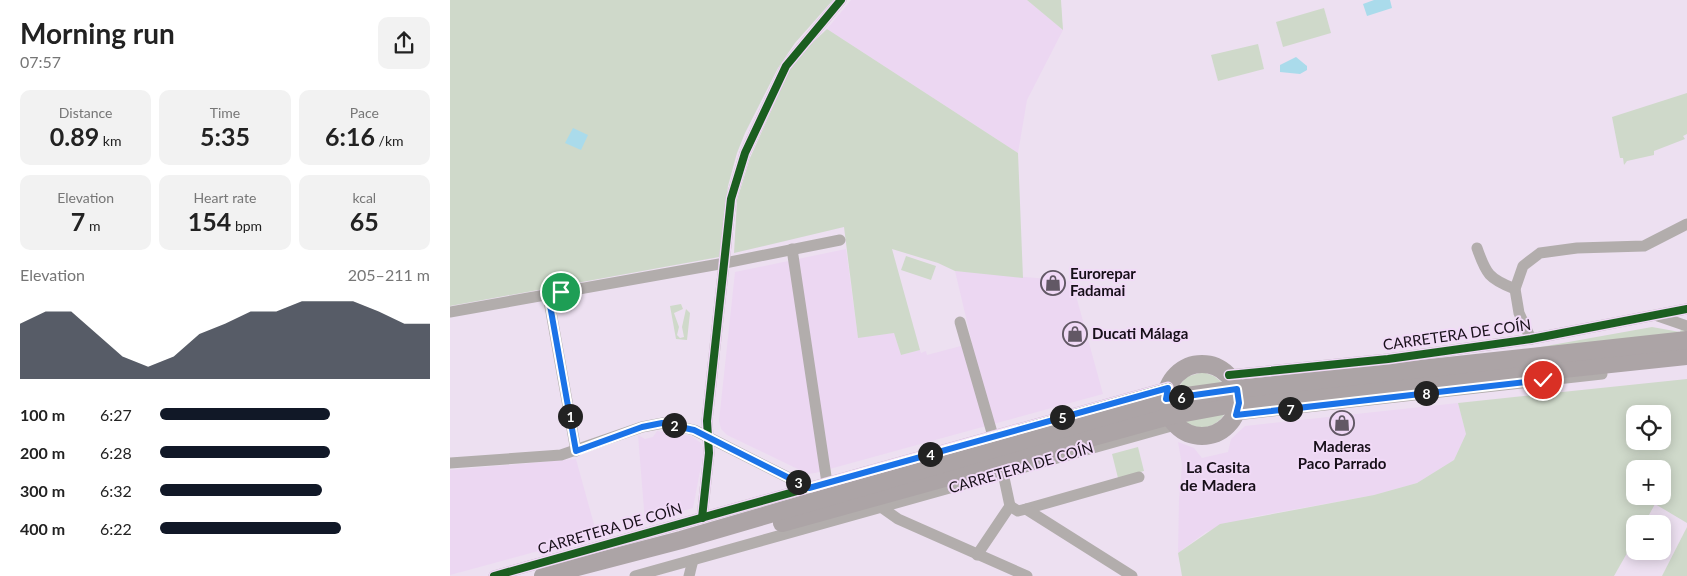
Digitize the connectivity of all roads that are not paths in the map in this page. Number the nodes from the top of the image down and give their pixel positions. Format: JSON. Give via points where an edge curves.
{"nodes":[{"id":1,"x":841,"y":0,"type":"edge"},
{"id":2,"x":1687,"y":224,"type":"edge"},
{"id":3,"x":840,"y":240,"type":"dead end"},
{"id":4,"x":1477,"y":248,"type":"dead end"},
{"id":5,"x":792,"y":249,"type":"junction"},
{"id":6,"x":725,"y":263,"type":"junction"},
{"id":7,"x":1515,"y":289,"type":"junction"},
{"id":8,"x":548,"y":294,"type":"junction"},
{"id":9,"x":1687,"y":309,"type":"edge"},
{"id":10,"x":450,"y":312,"type":"edge"},
{"id":11,"x":1655,"y":316,"type":"junction"},
{"id":12,"x":960,"y":322,"type":"dead end"},
{"id":13,"x":1687,"y":326,"type":"edge"},
{"id":14,"x":1531,"y":339,"type":"junction"},
{"id":15,"x":1687,"y":340,"type":"edge"},
{"id":16,"x":1687,"y":356,"type":"edge"},
{"id":17,"x":1687,"y":362,"type":"edge"},
{"id":18,"x":1167,"y":393,"type":"junction"},
{"id":19,"x":1235,"y":395,"type":"junction"},
{"id":20,"x":1172,"y":421,"type":"junction"},
{"id":21,"x":993,"y":436,"type":"junction"},
{"id":22,"x":708,"y":438,"type":"junction"},
{"id":23,"x":576,"y":451,"type":"junction"},
{"id":24,"x":450,"y":463,"type":"edge"},
{"id":25,"x":1003,"y":473,"type":"junction"},
{"id":26,"x":1139,"y":477,"type":"dead end"},
{"id":27,"x":827,"y":483,"type":"junction"},
{"id":28,"x":809,"y":488,"type":"junction"},
{"id":29,"x":1010,"y":506,"type":"junction"},
{"id":30,"x":882,"y":507,"type":"junction"},
{"id":31,"x":1026,"y":509,"type":"junction"},
{"id":32,"x":702,"y":518,"type":"junction"},
{"id":33,"x":977,"y":554,"type":"junction"},
{"id":34,"x":693,"y":560,"type":"junction"},
{"id":35,"x":494,"y":576,"type":"edge"},
{"id":36,"x":543,"y":576,"type":"edge"},
{"id":37,"x":589,"y":576,"type":"edge"},
{"id":38,"x":635,"y":576,"type":"edge"},
{"id":39,"x":689,"y":576,"type":"edge"},
{"id":40,"x":1027,"y":576,"type":"edge"},
{"id":41,"x":1132,"y":576,"type":"edge"}],
"edges":[{"from":1,"to":6,"type":"street","via":[[786,66],[745,153],[731,199]]},
{"from":2,"to":7,"type":"street","via":[[1644,246],[1577,248],[1540,253],[1523,266]]},
{"from":3,"to":5,"type":"street"},
{"from":4,"to":7,"type":"street","via":[[1485,272],[1497,282]]},
{"from":5,"to":6,"type":"street"},
{"from":5,"to":27,"type":"street"},
{"from":6,"to":8,"type":"street"},
{"from":6,"to":22,"type":"street","via":[[707,421]]},
{"from":7,"to":14,"type":"street","via":[[1520,313]]},
{"from":8,"to":10,"type":"street"},
{"from":8,"to":23,"type":"street"},
{"from":9,"to":11,"type":"street","name":"CARRETERA DE COÍN"},
{"from":11,"to":13,"type":"street","name":"CARRETERA DE COÍN"},
{"from":11,"to":14,"type":"street","name":"CARRETERA DE COÍN"},
{"from":12,"to":21,"type":"street"},
{"from":14,"to":19,"type":"street","name":"CARRETERA DE COÍN","via":[[1388,359]]},
{"from":15,"to":19,"type":"main road"},
{"from":16,"to":19,"type":"main road"},
{"from":17,"to":19,"type":"street"},
{"from":18,"to":19,"type":"main road"},
{"from":18,"to":19,"type":"main road","via":[[1179,372],[1191,365],[1211,365]]},
{"from":18,"to":20,"type":"main road"},
{"from":18,"to":21,"type":"street","name":"CARRETERA DE COÍN"},
{"from":18,"to":36,"type":"main road","name":"CARRETERA DE COÍN","via":[[681,540]]},
{"from":19,"to":20,"type":"main road"},
{"from":19,"to":20,"type":"main road","via":[[1229,425],[1220,432],[1196,436]]},
{"from":20,"to":25,"type":"street","name":"CARRETERA DE COÍN"},
{"from":20,"to":37,"type":"main road"},
{"from":21,"to":27,"type":"street","name":"CARRETERA DE COÍN"},
{"from":22,"to":23,"type":"street","via":[[684,427],[662,423]]},
{"from":22,"to":28,"type":"street"},
{"from":22,"to":32,"type":"street"},
{"from":23,"to":24,"type":"street","via":[[561,455]]},
{"from":25,"to":29,"type":"street"},
{"from":25,"to":30,"type":"street","name":"CARRETERA DE COÍN"},
{"from":26,"to":31,"type":"street"},
{"from":27,"to":28,"type":"street","name":"CARRETERA DE COÍN"},
{"from":28,"to":32,"type":"street","name":"CARRETERA DE COÍN"},
{"from":29,"to":31,"type":"street","via":[[1018,511]]},
{"from":29,"to":33,"type":"street"},
{"from":30,"to":33,"type":"street","via":[[898,519]]},
{"from":30,"to":34,"type":"street","name":"CARRETERA DE COÍN"},
{"from":31,"to":41,"type":"street"},
{"from":32,"to":35,"type":"street","name":"CARRETERA DE COÍN"},
{"from":33,"to":40,"type":"street"},
{"from":34,"to":38,"type":"street","name":"CARRETERA DE COÍN"},
{"from":34,"to":39,"type":"street"}]}
